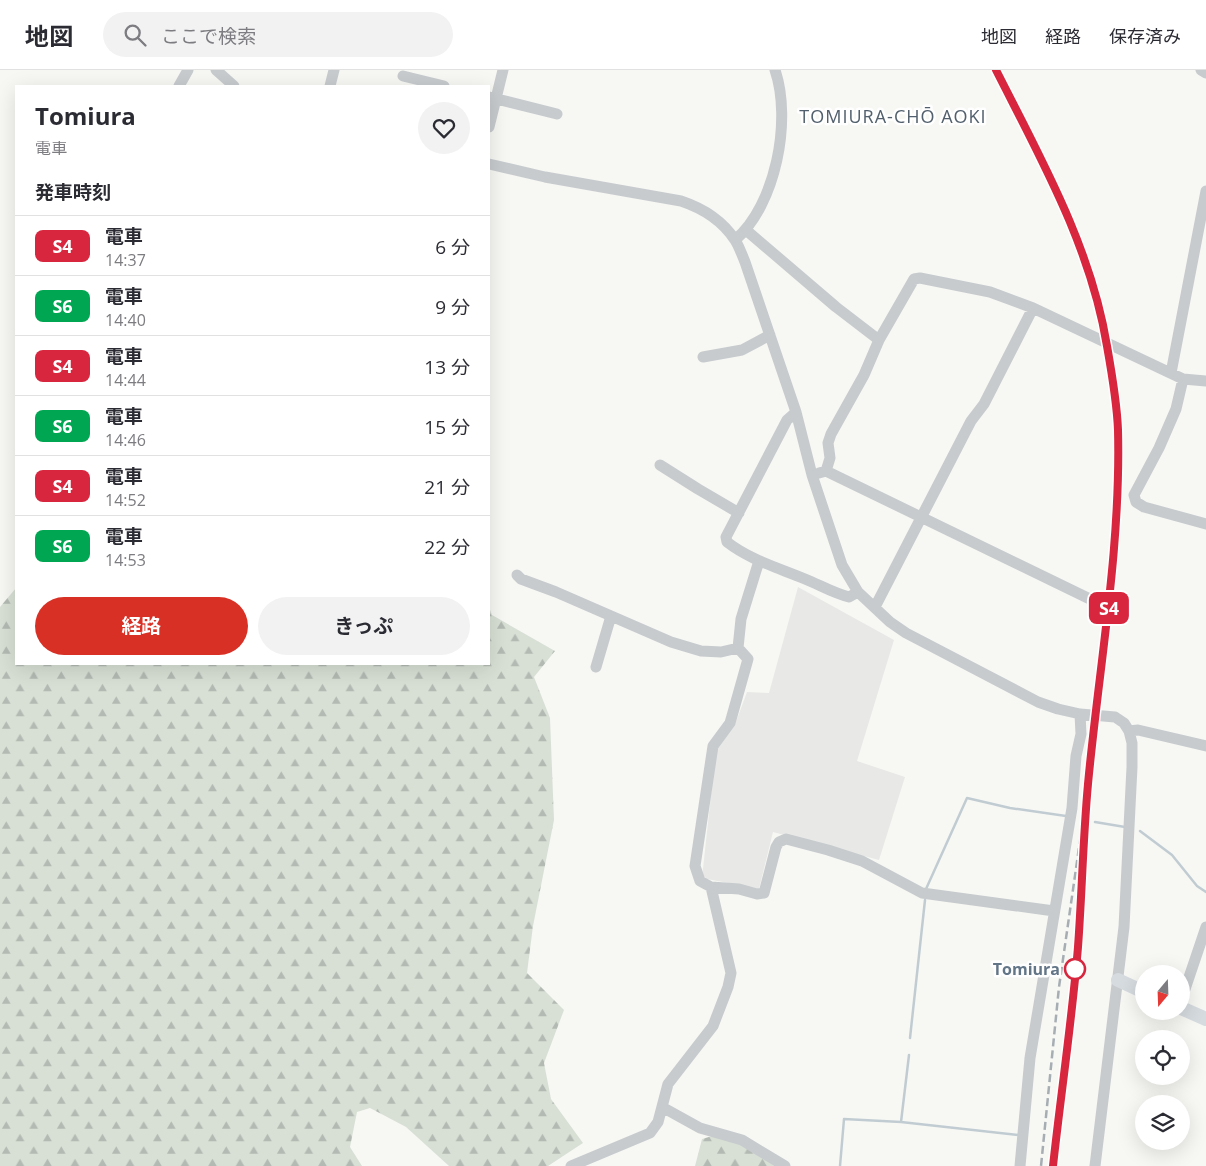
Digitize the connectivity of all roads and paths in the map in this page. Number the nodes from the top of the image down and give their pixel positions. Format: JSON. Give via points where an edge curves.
{"nodes":[{"id":1,"x":188,"y":70,"type":"edge"},
{"id":2,"x":216,"y":70,"type":"edge"},
{"id":3,"x":334,"y":70,"type":"edge"},
{"id":4,"x":503,"y":70,"type":"edge"},
{"id":5,"x":775,"y":70,"type":"edge"},
{"id":6,"x":1200,"y":70,"type":"edge"},
{"id":7,"x":1206,"y":73,"type":"edge"},
{"id":8,"x":403,"y":76,"type":"dead end"},
{"id":9,"x":180,"y":85,"type":"edge"},
{"id":10,"x":233,"y":85,"type":"edge"},
{"id":11,"x":330,"y":85,"type":"edge"},
{"id":12,"x":440,"y":85,"type":"edge"},
{"id":13,"x":492,"y":98,"type":"edge"},
{"id":14,"x":557,"y":114,"type":"dead end"},
{"id":15,"x":490,"y":117,"type":"edge"},
{"id":16,"x":490,"y":164,"type":"edge"},
{"id":17,"x":1206,"y":191,"type":"edge"},
{"id":18,"x":746,"y":230,"type":"junction"},
{"id":19,"x":735,"y":240,"type":"junction"},
{"id":20,"x":1033,"y":308,"type":"junction"},
{"id":21,"x":770,"y":335,"type":"junction"},
{"id":22,"x":879,"y":340,"type":"junction"},
{"id":23,"x":703,"y":357,"type":"dead end"},
{"id":24,"x":1171,"y":373,"type":"junction"},
{"id":25,"x":1183,"y":379,"type":"junction"},
{"id":26,"x":1206,"y":381,"type":"edge"},
{"id":27,"x":796,"y":412,"type":"junction"},
{"id":28,"x":660,"y":464,"type":"dead end"},
{"id":29,"x":826,"y":470,"type":"junction"},
{"id":30,"x":812,"y":475,"type":"junction"},
{"id":31,"x":738,"y":513,"type":"junction"},
{"id":32,"x":921,"y":517,"type":"junction"},
{"id":33,"x":1206,"y":524,"type":"edge"},
{"id":34,"x":758,"y":561,"type":"junction"},
{"id":35,"x":517,"y":575,"type":"dead end"},
{"id":36,"x":858,"y":592,"type":"junction"},
{"id":37,"x":1094,"y":601,"type":"dead end"},
{"id":38,"x":875,"y":608,"type":"junction"},
{"id":39,"x":611,"y":616,"type":"junction"},
{"id":40,"x":738,"y":648,"type":"junction"},
{"id":41,"x":596,"y":667,"type":"dead end"},
{"id":42,"x":1080,"y":714,"type":"junction"},
{"id":43,"x":1129,"y":731,"type":"junction"},
{"id":44,"x":1206,"y":746,"type":"edge"},
{"id":45,"x":711,"y":887,"type":"junction"},
{"id":46,"x":1054,"y":911,"type":"junction"},
{"id":47,"x":1206,"y":927,"type":"edge"},
{"id":48,"x":1190,"y":974,"type":"edge"},
{"id":49,"x":1118,"y":980,"type":"junction"},
{"id":50,"x":1135,"y":988,"type":"edge"},
{"id":51,"x":1190,"y":1012,"type":"edge"},
{"id":52,"x":1206,"y":1019,"type":"edge"},
{"id":53,"x":662,"y":1107,"type":"junction"},
{"id":54,"x":571,"y":1166,"type":"edge"},
{"id":55,"x":785,"y":1166,"type":"edge"},
{"id":56,"x":1020,"y":1166,"type":"edge"},
{"id":57,"x":1095,"y":1166,"type":"edge"}],
"edges":[{"from":1,"to":9,"type":"street"},
{"from":2,"to":10,"type":"street"},
{"from":3,"to":11,"type":"street"},
{"from":4,"to":13,"type":"street"},
{"from":5,"to":18,"type":"street","via":[[782,101],[778,155],[759,210]]},
{"from":6,"to":7,"type":"street"},
{"from":8,"to":12,"type":"street"},
{"from":13,"to":14,"type":"street"},
{"from":13,"to":15,"type":"street"},
{"from":16,"to":19,"type":"street","via":[[681,200],[701,208],[716,219]]},
{"from":17,"to":24,"type":"street"},
{"from":18,"to":19,"type":"street"},
{"from":18,"to":22,"type":"street"},
{"from":19,"to":21,"type":"street"},
{"from":20,"to":22,"type":"street","via":[[990,292],[914,279]]},
{"from":20,"to":24,"type":"street"},
{"from":20,"to":32,"type":"street"},
{"from":21,"to":23,"type":"street","via":[[742,350]]},
{"from":21,"to":27,"type":"street"},
{"from":22,"to":29,"type":"street","via":[[864,375],[831,434]]},
{"from":24,"to":25,"type":"street"},
{"from":25,"to":26,"type":"street"},
{"from":25,"to":33,"type":"street","via":[[1176,409],[1134,495],[1136,502],[1144,507]]},
{"from":27,"to":30,"type":"street"},
{"from":27,"to":31,"type":"street","via":[[787,420]]},
{"from":28,"to":31,"type":"street"},
{"from":29,"to":30,"type":"street"},
{"from":29,"to":32,"type":"street"},
{"from":30,"to":36,"type":"street","via":[[842,565]]},
{"from":31,"to":34,"type":"street","via":[[726,537],[728,542]]},
{"from":32,"to":37,"type":"street"},
{"from":32,"to":38,"type":"street"},
{"from":34,"to":36,"type":"street","via":[[835,593],[849,597]]},
{"from":34,"to":40,"type":"street","via":[[742,612]]},
{"from":35,"to":39,"type":"street"},
{"from":36,"to":38,"type":"street"},
{"from":38,"to":42,"type":"street","via":[[906,633],[995,680],[1038,702]]},
{"from":39,"to":40,"type":"street","via":[[701,652]]},
{"from":39,"to":41,"type":"street"},
{"from":40,"to":45,"type":"street","via":[[748,659],[730,723],[713,746],[695,866],[700,881]]},
{"from":42,"to":43,"type":"street","via":[[1115,717]]},
{"from":42,"to":46,"type":"street","via":[[1081,734],[1072,808]]},
{"from":43,"to":44,"type":"street","via":[[1138,730]]},
{"from":43,"to":49,"type":"street","via":[[1132,767],[1124,927]]},
{"from":45,"to":46,"type":"street","via":[[764,893],[776,847],[786,839],[862,861],[922,893]]},
{"from":45,"to":53,"type":"street","via":[[731,973],[728,987],[713,1026],[668,1084]]},
{"from":46,"to":56,"type":"street","via":[[1030,1058]]},
{"from":47,"to":48,"type":"street"},
{"from":49,"to":50,"type":"main road"},
{"from":49,"to":57,"type":"street"},
{"from":51,"to":52,"type":"main road"},
{"from":53,"to":54,"type":"street","via":[[658,1122],[650,1133]]},
{"from":53,"to":55,"type":"street","via":[[700,1128],[742,1140]]}]}
